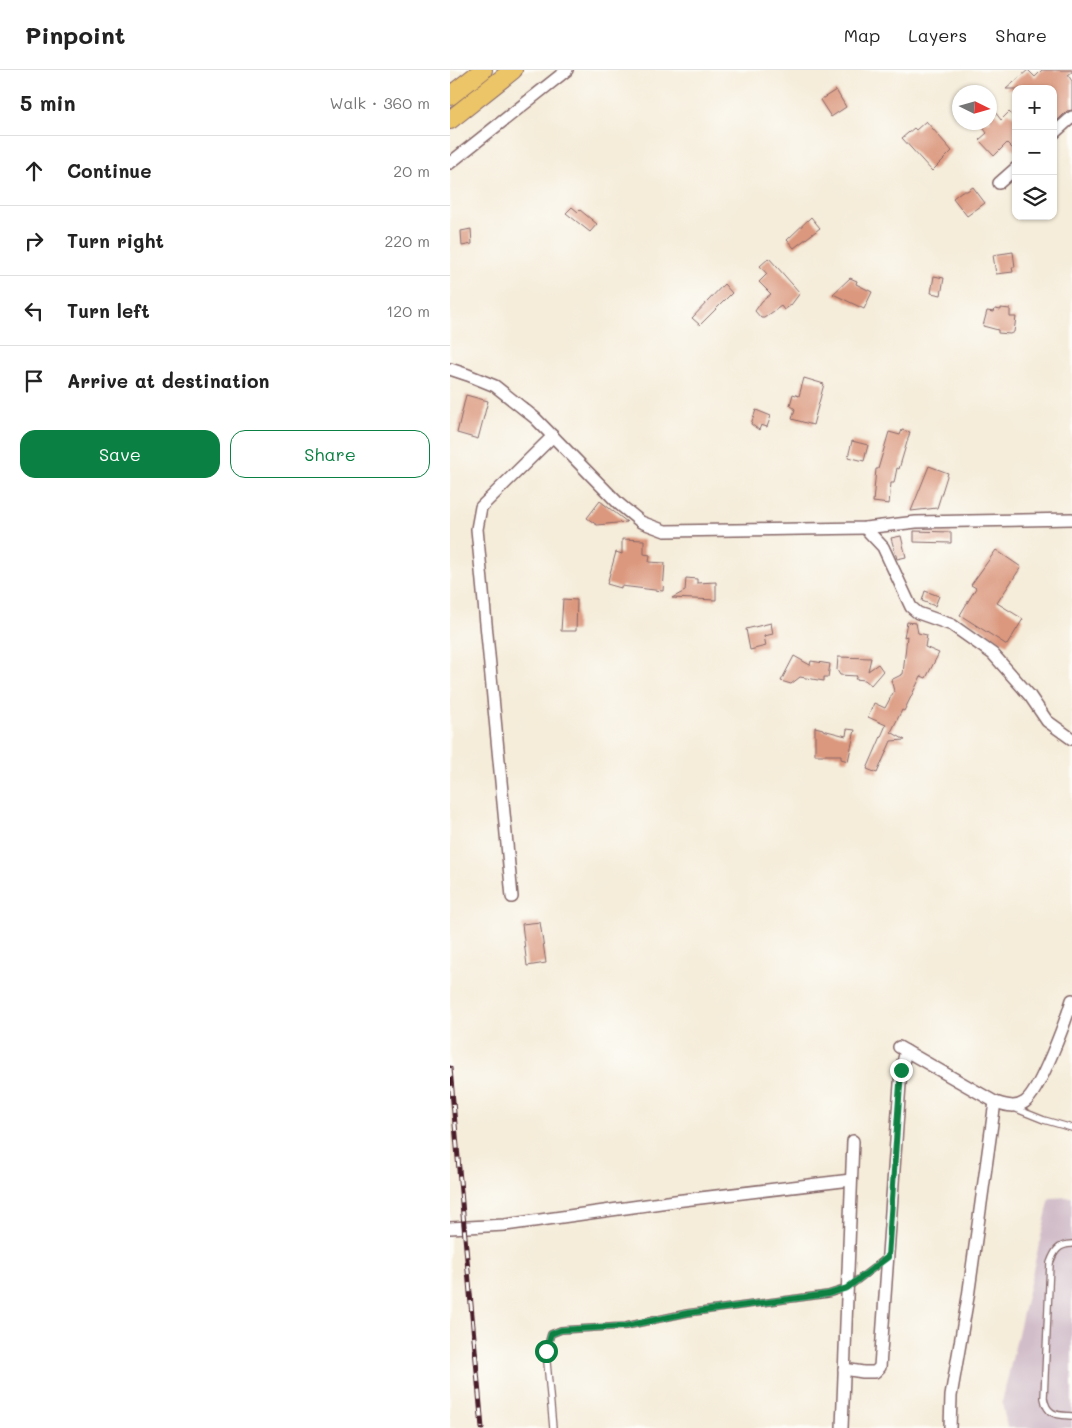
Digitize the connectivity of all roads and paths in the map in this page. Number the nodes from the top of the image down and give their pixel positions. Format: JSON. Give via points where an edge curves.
{"nodes":[{"id":1,"x":483,"y":70,"type":"edge"},
{"id":2,"x":513,"y":70,"type":"edge"},
{"id":3,"x":567,"y":70,"type":"edge"},
{"id":4,"x":450,"y":96,"type":"edge"},
{"id":5,"x":1072,"y":118,"type":"edge"},
{"id":6,"x":450,"y":120,"type":"edge"},
{"id":7,"x":1057,"y":131,"type":"edge"},
{"id":8,"x":450,"y":164,"type":"edge"},
{"id":9,"x":1012,"y":172,"type":"edge"},
{"id":10,"x":999,"y":183,"type":"dead end"},
{"id":11,"x":450,"y":369,"type":"edge"},
{"id":12,"x":553,"y":436,"type":"junction"},
{"id":13,"x":1072,"y":519,"type":"edge"},
{"id":14,"x":865,"y":528,"type":"junction"},
{"id":15,"x":1072,"y":739,"type":"edge"},
{"id":16,"x":512,"y":897,"type":"dead end"},
{"id":17,"x":1072,"y":1000,"type":"edge"},
{"id":18,"x":995,"y":1102,"type":"junction"},
{"id":19,"x":1012,"y":1107,"type":"junction"},
{"id":20,"x":1072,"y":1128,"type":"edge"},
{"id":21,"x":853,"y":1141,"type":"dead end"},
{"id":22,"x":851,"y":1180,"type":"junction"},
{"id":23,"x":450,"y":1228,"type":"edge"},
{"id":24,"x":1072,"y":1244,"type":"edge"},
{"id":25,"x":888,"y":1257,"type":"junction"},
{"id":26,"x":847,"y":1288,"type":"junction"},
{"id":27,"x":844,"y":1369,"type":"junction"},
{"id":28,"x":1072,"y":1416,"type":"edge"},
{"id":29,"x":553,"y":1428,"type":"edge"},
{"id":30,"x":842,"y":1428,"type":"edge"},
{"id":31,"x":950,"y":1428,"type":"edge"}],
"edges":[{"from":1,"to":4,"type":"main road"},
{"from":2,"to":6,"type":"main road"},
{"from":3,"to":8,"type":"street"},
{"from":5,"to":7,"type":"street"},
{"from":9,"to":10,"type":"street"},
{"from":11,"to":12,"type":"street","via":[[494,386]]},
{"from":12,"to":14,"type":"street","via":[[619,504],[641,522],[665,531]]},
{"from":12,"to":16,"type":"street","via":[[481,507],[477,529]]},
{"from":13,"to":14,"type":"street","via":[[916,522]]},
{"from":14,"to":15,"type":"street","via":[[883,547],[911,607],[918,613],[952,625],[994,654],[1047,721]]},
{"from":17,"to":19,"type":"street","via":[[1034,1089],[1025,1102]]},
{"from":18,"to":19,"type":"street"},
{"from":18,"to":25,"type":"street","via":[[902,1049]]},
{"from":18,"to":31,"type":"street"},
{"from":19,"to":20,"type":"lane"},
{"from":21,"to":22,"type":"street"},
{"from":22,"to":23,"type":"street","via":[[505,1226]]},
{"from":22,"to":26,"type":"street"},
{"from":24,"to":28,"type":"lane","via":[[1060,1246],[1050,1263],[1044,1398],[1045,1407],[1050,1412]]},
{"from":25,"to":26,"type":"lane"},
{"from":25,"to":27,"type":"street","via":[[880,1367],[875,1372]]},
{"from":26,"to":27,"type":"street"},
{"from":26,"to":29,"type":"lane","via":[[828,1294],[688,1313],[626,1326],[561,1330],[551,1334],[546,1351]]},
{"from":27,"to":30,"type":"street"}]}
